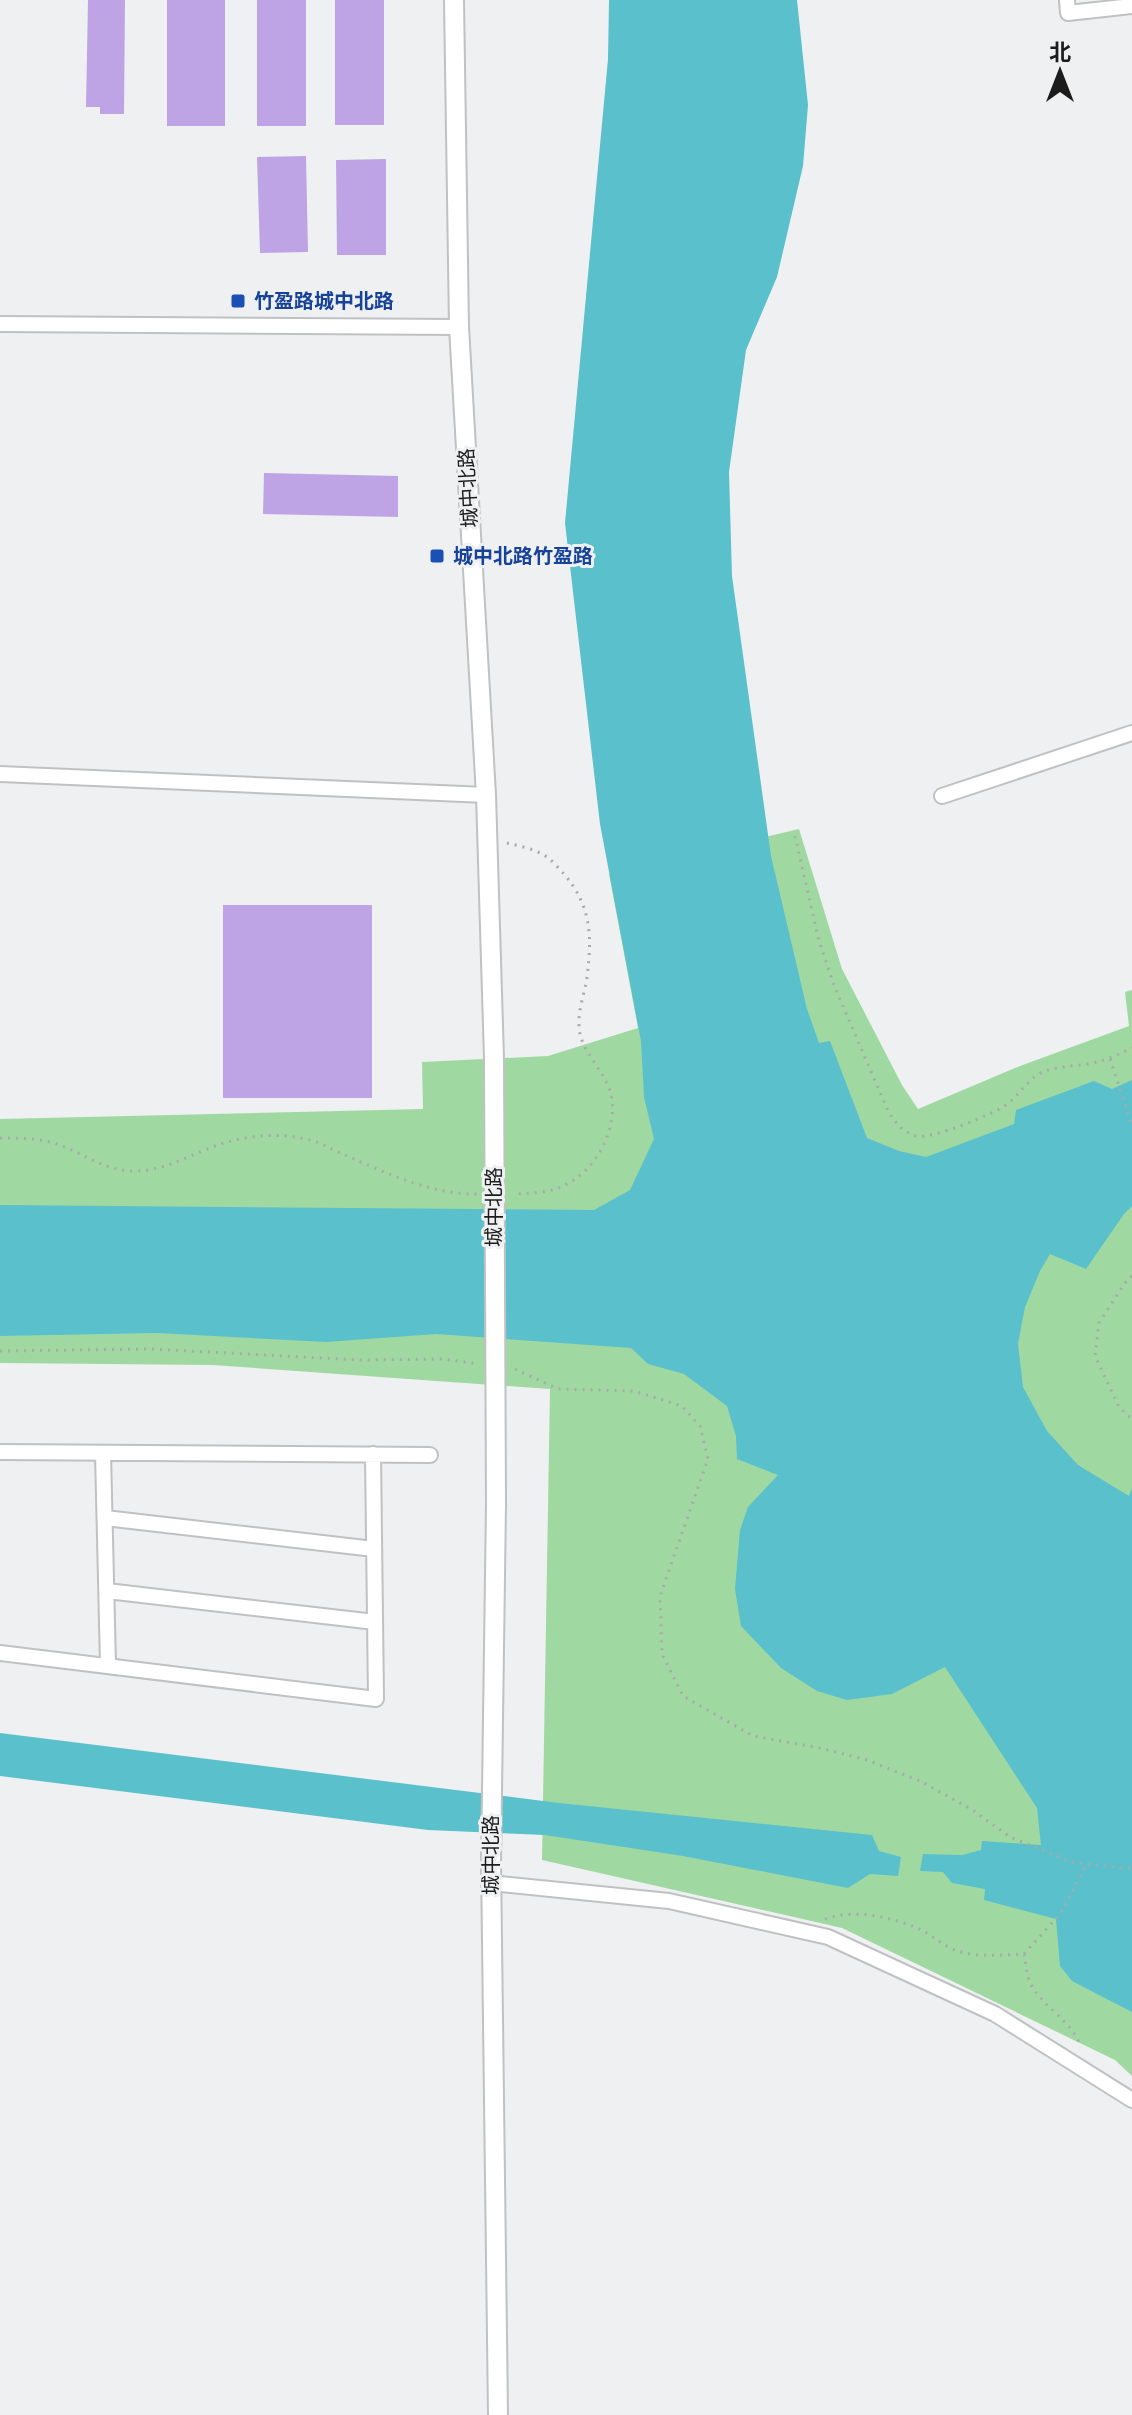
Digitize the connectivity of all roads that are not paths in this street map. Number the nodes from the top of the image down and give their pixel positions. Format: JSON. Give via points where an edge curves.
{"nodes":[{"id":1,"x":454,"y":0,"type":"edge"},
{"id":2,"x":1067,"y":0,"type":"edge"},
{"id":3,"x":1132,"y":6,"type":"edge"},
{"id":4,"x":0,"y":324,"type":"edge"},
{"id":5,"x":459,"y":327,"type":"junction"},
{"id":6,"x":1132,"y":733,"type":"edge"},
{"id":7,"x":0,"y":774,"type":"edge"},
{"id":8,"x":486,"y":795,"type":"junction"},
{"id":9,"x":942,"y":796,"type":"dead end"},
{"id":10,"x":0,"y":1452,"type":"edge"},
{"id":11,"x":103,"y":1453,"type":"junction"},
{"id":12,"x":373,"y":1454,"type":"junction"},
{"id":13,"x":430,"y":1455,"type":"dead end"},
{"id":14,"x":105,"y":1518,"type":"junction"},
{"id":15,"x":374,"y":1549,"type":"junction"},
{"id":16,"x":107,"y":1591,"type":"junction"},
{"id":17,"x":375,"y":1622,"type":"junction"},
{"id":18,"x":0,"y":1653,"type":"edge"},
{"id":19,"x":108,"y":1665,"type":"junction"},
{"id":20,"x":491,"y":1883,"type":"junction"},
{"id":21,"x":1132,"y":2100,"type":"edge"},
{"id":22,"x":498,"y":2415,"type":"edge"}],
"edges":[{"from":1,"to":5,"type":"street","name":"城中北路"},
{"from":2,"to":3,"type":"street","via":[[1068,13]]},
{"from":4,"to":5,"type":"street"},
{"from":5,"to":8,"type":"street","name":"城中北路"},
{"from":6,"to":9,"type":"street"},
{"from":7,"to":8,"type":"street"},
{"from":8,"to":20,"type":"street","name":"城中北路","bridge":true,"via":[[494,1059]]},
{"from":10,"to":11,"type":"street"},
{"from":11,"to":12,"type":"street"},
{"from":11,"to":14,"type":"street"},
{"from":12,"to":13,"type":"street"},
{"from":12,"to":15,"type":"street"},
{"from":14,"to":15,"type":"street"},
{"from":14,"to":16,"type":"street"},
{"from":15,"to":17,"type":"street"},
{"from":16,"to":17,"type":"street"},
{"from":16,"to":19,"type":"street"},
{"from":17,"to":19,"type":"street","via":[[376,1699]]},
{"from":18,"to":19,"type":"street"},
{"from":20,"to":21,"type":"street","via":[[669,1901],[828,1937],[995,2014]]},
{"from":20,"to":22,"type":"street","name":"城中北路"}]}
